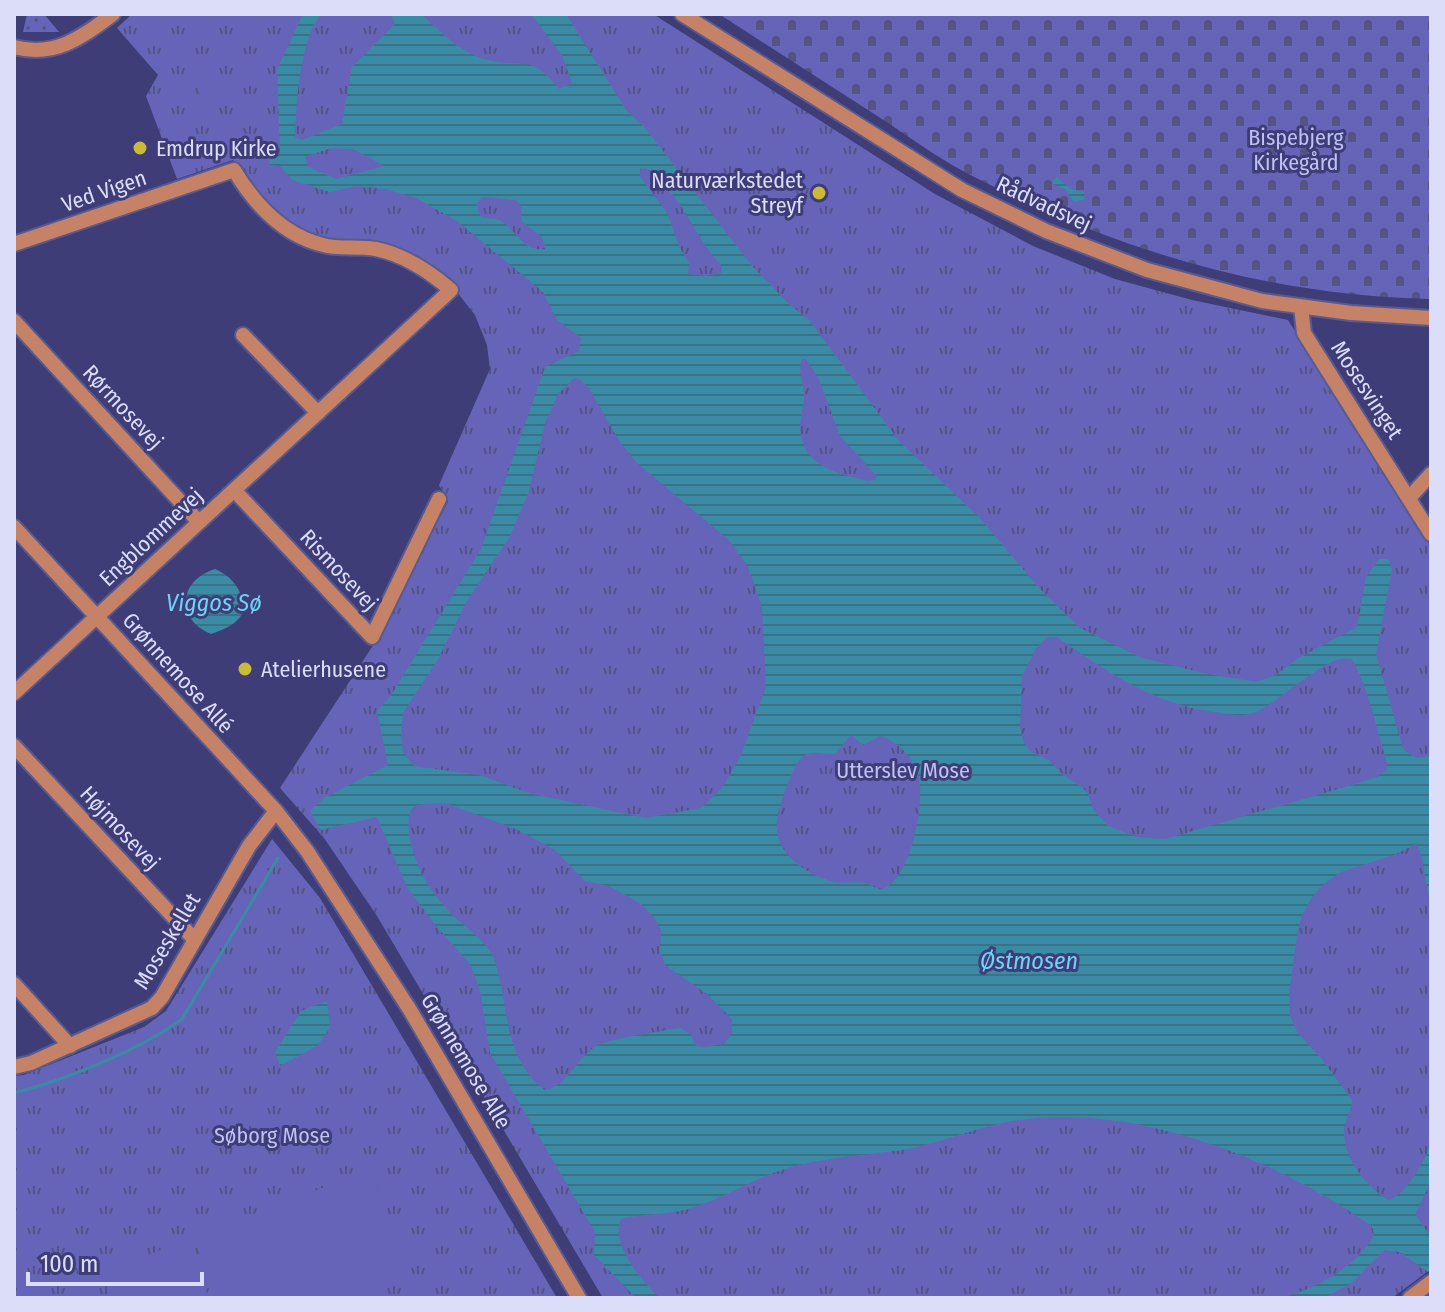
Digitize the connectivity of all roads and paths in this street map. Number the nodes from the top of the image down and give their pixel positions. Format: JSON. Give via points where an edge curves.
{"nodes":[{"id":1,"x":113,"y":14,"type":"edge"},
{"id":2,"x":682,"y":14,"type":"edge"},
{"id":3,"x":14,"y":47,"type":"edge"},
{"id":4,"x":14,"y":244,"type":"edge"},
{"id":5,"x":451,"y":290,"type":"joint"},
{"id":6,"x":1301,"y":307,"type":"junction"},
{"id":7,"x":1431,"y":318,"type":"edge"},
{"id":8,"x":14,"y":321,"type":"edge"},
{"id":9,"x":243,"y":335,"type":"dead end"},
{"id":10,"x":318,"y":413,"type":"junction"},
{"id":11,"x":1431,"y":474,"type":"edge"},
{"id":12,"x":234,"y":490,"type":"junction"},
{"id":13,"x":1410,"y":497,"type":"junction"},
{"id":14,"x":439,"y":499,"type":"dead end"},
{"id":15,"x":199,"y":522,"type":"junction"},
{"id":16,"x":14,"y":527,"type":"edge"},
{"id":17,"x":1431,"y":534,"type":"edge"},
{"id":18,"x":97,"y":617,"type":"junction"},
{"id":19,"x":14,"y":693,"type":"edge"},
{"id":20,"x":14,"y":746,"type":"edge"},
{"id":21,"x":276,"y":811,"type":"junction"},
{"id":22,"x":307,"y":851,"type":"joint"},
{"id":23,"x":194,"y":939,"type":"junction"},
{"id":24,"x":14,"y":984,"type":"edge"},
{"id":25,"x":70,"y":1046,"type":"junction"},
{"id":26,"x":14,"y":1067,"type":"edge"},
{"id":27,"x":1429,"y":1283,"type":"edge"},
{"id":28,"x":579,"y":1298,"type":"edge"},
{"id":29,"x":1410,"y":1298,"type":"edge"}],
"edges":[{"from":1,"to":3,"type":"street","via":[[61,48]]},
{"from":2,"to":6,"type":"street","name":"Rådvadsvej","via":[[962,190],[1046,231],[1193,284]]},
{"from":4,"to":5,"type":"street","name":"Ved Vigen","via":[[234,170],[264,212],[284,227],[326,245],[375,249],[402,258]]},
{"from":5,"to":10,"type":"street","name":"Engblommevej"},
{"from":6,"to":7,"type":"street","name":"Rådvadsvej"},
{"from":6,"to":13,"type":"street","name":"Mosesvinget","via":[[1304,333]]},
{"from":8,"to":15,"type":"street","name":"Rørmosevej"},
{"from":9,"to":10,"type":"street"},
{"from":10,"to":12,"type":"street","name":"Engblommevej"},
{"from":11,"to":13,"type":"street"},
{"from":12,"to":14,"type":"street","name":"Rismosevej","via":[[372,637]]},
{"from":12,"to":15,"type":"street","name":"Engblommevej"},
{"from":13,"to":17,"type":"street","name":"Mosesvinget"},
{"from":15,"to":18,"type":"street","name":"Engblommevej"},
{"from":16,"to":18,"type":"street","name":"Grønnemose Allé"},
{"from":18,"to":19,"type":"street","name":"Engblommevej"},
{"from":18,"to":21,"type":"street","name":"Grønnemose Allé"},
{"from":20,"to":23,"type":"street","name":"Højmosevej"},
{"from":21,"to":22,"type":"street","name":"Grønnemose Allé"},
{"from":21,"to":23,"type":"street","name":"Moseskellet"},
{"from":22,"to":28,"type":"street","name":"Grønnemose Alle","via":[[410,1010]]},
{"from":23,"to":25,"type":"street","name":"Moseskellet","via":[[152,1008]]},
{"from":24,"to":25,"type":"street"},
{"from":25,"to":26,"type":"street","name":"Moseskellet"},
{"from":27,"to":29,"type":"street"}]}
